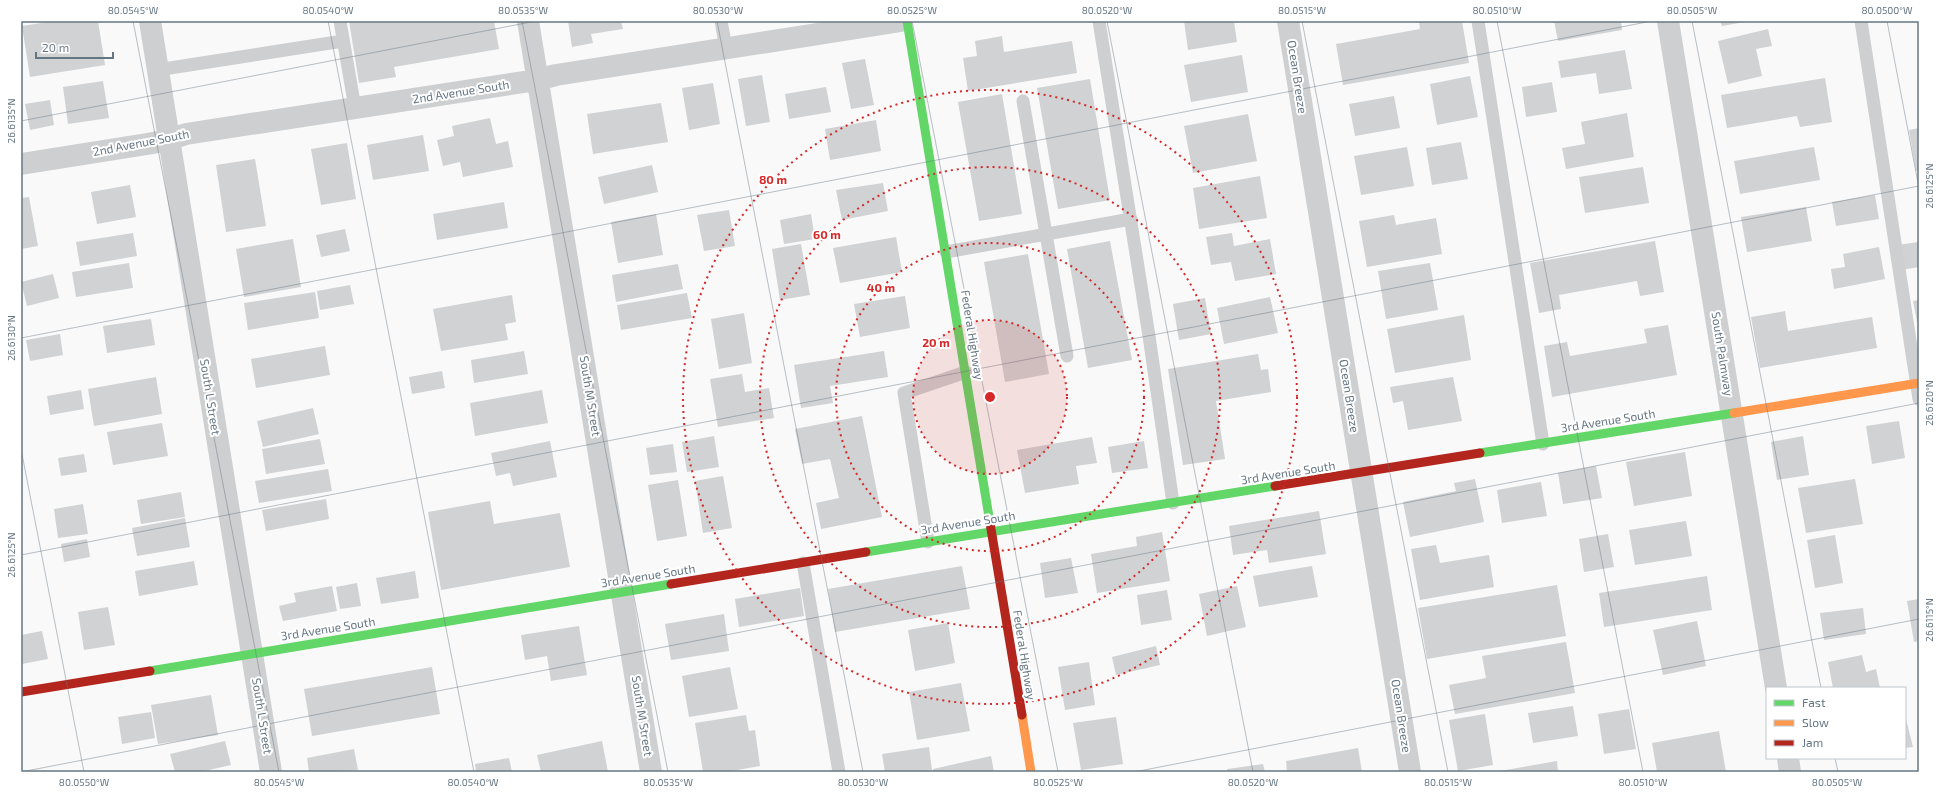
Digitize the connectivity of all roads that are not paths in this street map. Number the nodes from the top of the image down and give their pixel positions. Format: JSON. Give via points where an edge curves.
{"nodes":[{"id":1,"x":150,"y":21,"type":"edge"},
{"id":2,"x":340,"y":21,"type":"edge"},
{"id":3,"x":528,"y":21,"type":"edge"},
{"id":4,"x":721,"y":21,"type":"edge"},
{"id":5,"x":901,"y":21,"type":"edge"},
{"id":6,"x":908,"y":21,"type":"edge"},
{"id":7,"x":1099,"y":21,"type":"edge"},
{"id":8,"x":1288,"y":21,"type":"edge"},
{"id":9,"x":1478,"y":21,"type":"edge"},
{"id":10,"x":1668,"y":21,"type":"edge"},
{"id":11,"x":1861,"y":21,"type":"edge"},
{"id":12,"x":343,"y":41,"type":"junction"},
{"id":13,"x":726,"y":48,"type":"junction"},
{"id":14,"x":157,"y":70,"type":"junction"},
{"id":15,"x":537,"y":80,"type":"junction"},
{"id":16,"x":1023,"y":101,"type":"dead end"},
{"id":17,"x":355,"y":108,"type":"junction"},
{"id":18,"x":169,"y":140,"type":"junction"},
{"id":19,"x":21,"y":164,"type":"edge"},
{"id":20,"x":1131,"y":218,"type":"junction"},
{"id":21,"x":1045,"y":233,"type":"junction"},
{"id":22,"x":946,"y":252,"type":"junction"},
{"id":23,"x":1067,"y":356,"type":"dead end"},
{"id":24,"x":966,"y":372,"type":"junction"},
{"id":25,"x":1918,"y":383,"type":"edge"},
{"id":26,"x":1919,"y":399,"type":"edge"},
{"id":27,"x":1732,"y":413,"type":"junction"},
{"id":28,"x":1543,"y":444,"type":"junction"},
{"id":29,"x":1362,"y":473,"type":"junction"},
{"id":30,"x":1173,"y":503,"type":"junction"},
{"id":31,"x":992,"y":531,"type":"junction"},
{"id":32,"x":928,"y":542,"type":"junction"},
{"id":33,"x":803,"y":563,"type":"junction"},
{"id":34,"x":622,"y":593,"type":"junction"},
{"id":35,"x":252,"y":653,"type":"junction"},
{"id":36,"x":1776,"y":687,"type":"edge"},
{"id":37,"x":21,"y":692,"type":"edge"},
{"id":38,"x":1788,"y":759,"type":"edge"},
{"id":39,"x":271,"y":772,"type":"edge"},
{"id":40,"x":651,"y":772,"type":"edge"},
{"id":41,"x":839,"y":772,"type":"edge"},
{"id":42,"x":1031,"y":772,"type":"edge"},
{"id":43,"x":1410,"y":772,"type":"edge"},
{"id":44,"x":1790,"y":772,"type":"edge"}],
"edges":[{"from":1,"to":14,"type":"street","name":"South L Street"},
{"from":2,"to":12,"type":"lane"},
{"from":3,"to":15,"type":"street","name":"South M Street"},
{"from":4,"to":13,"type":"lane"},
{"from":5,"to":13,"type":"street","name":"2nd Avenue South"},
{"from":6,"to":22,"type":"street","name":"Federal Highway"},
{"from":7,"to":20,"type":"lane"},
{"from":8,"to":29,"type":"street","name":"Ocean Breeze"},
{"from":9,"to":28,"type":"lane"},
{"from":10,"to":27,"type":"street","name":"South Palmway"},
{"from":11,"to":25,"type":"lane"},
{"from":12,"to":14,"type":"lane"},
{"from":12,"to":17,"type":"lane"},
{"from":13,"to":15,"type":"street","name":"2nd Avenue South"},
{"from":14,"to":18,"type":"street","name":"South L Street"},
{"from":15,"to":17,"type":"street","name":"2nd Avenue South"},
{"from":15,"to":34,"type":"street","name":"South M Street"},
{"from":16,"to":21,"type":"lane"},
{"from":17,"to":18,"type":"street","name":"2nd Avenue South","via":[[186,134]]},
{"from":18,"to":19,"type":"street","name":"2nd Avenue South"},
{"from":18,"to":35,"type":"street","name":"South L Street"},
{"from":20,"to":21,"type":"lane"},
{"from":20,"to":30,"type":"lane"},
{"from":21,"to":22,"type":"lane"},
{"from":21,"to":23,"type":"lane"},
{"from":22,"to":24,"type":"street","name":"Federal Highway"},
{"from":24,"to":31,"type":"street","name":"Federal Highway"},
{"from":24,"to":32,"type":"lane","via":[[904,393]]},
{"from":25,"to":26,"type":"lane"},
{"from":25,"to":27,"type":"street","name":"3rd Avenue South"},
{"from":27,"to":28,"type":"street","name":"3rd Avenue South"},
{"from":27,"to":36,"type":"street","name":"South Palmway"},
{"from":28,"to":29,"type":"street","name":"3rd Avenue South"},
{"from":29,"to":30,"type":"street","name":"3rd Avenue South"},
{"from":29,"to":43,"type":"street","name":"Ocean Breeze"},
{"from":30,"to":31,"type":"street","name":"3rd Avenue South"},
{"from":31,"to":32,"type":"street","name":"3rd Avenue South"},
{"from":31,"to":42,"type":"street","name":"Federal Highway"},
{"from":32,"to":33,"type":"street","name":"3rd Avenue South"},
{"from":33,"to":34,"type":"street","name":"3rd Avenue South"},
{"from":33,"to":41,"type":"lane"},
{"from":34,"to":35,"type":"street","name":"3rd Avenue South"},
{"from":34,"to":40,"type":"street","name":"South M Street"},
{"from":35,"to":37,"type":"street","name":"3rd Avenue South"},
{"from":35,"to":39,"type":"street","name":"South L Street"},
{"from":38,"to":44,"type":"street"}]}
